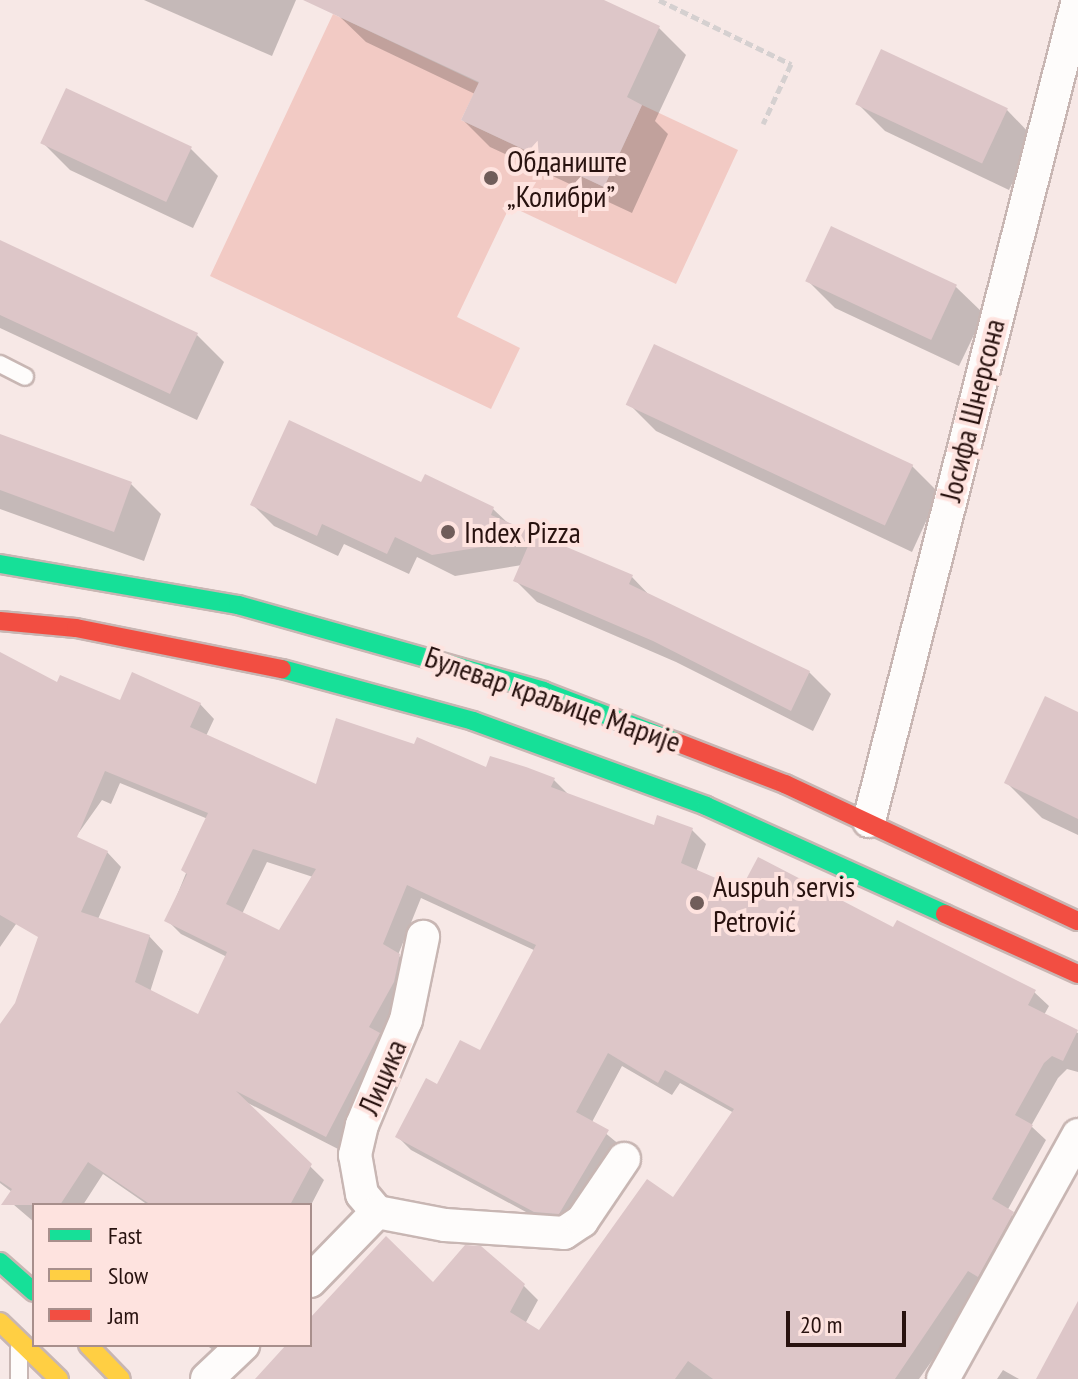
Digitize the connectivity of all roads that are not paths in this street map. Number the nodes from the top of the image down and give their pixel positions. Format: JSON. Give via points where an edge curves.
{"nodes":[{"id":1,"x":1078,"y":0,"type":"edge"},
{"id":2,"x":0,"y":364,"type":"edge"},
{"id":3,"x":25,"y":377,"type":"dead end"},
{"id":4,"x":0,"y":564,"type":"edge"},
{"id":5,"x":0,"y":621,"type":"edge"},
{"id":6,"x":869,"y":821,"type":"junction"},
{"id":7,"x":1078,"y":921,"type":"edge"},
{"id":8,"x":423,"y":937,"type":"dead end"},
{"id":9,"x":1078,"y":974,"type":"edge"},
{"id":10,"x":1078,"y":1135,"type":"edge"},
{"id":11,"x":624,"y":1159,"type":"dead end"},
{"id":12,"x":377,"y":1212,"type":"junction"},
{"id":13,"x":0,"y":1262,"type":"edge"},
{"id":14,"x":312,"y":1279,"type":"edge"},
{"id":15,"x":32,"y":1290,"type":"edge"},
{"id":16,"x":0,"y":1322,"type":"edge"},
{"id":17,"x":18,"y":1339,"type":"junction"},
{"id":18,"x":90,"y":1347,"type":"edge"},
{"id":19,"x":241,"y":1347,"type":"edge"},
{"id":20,"x":19,"y":1379,"type":"edge"},
{"id":21,"x":59,"y":1379,"type":"edge"},
{"id":22,"x":121,"y":1379,"type":"edge"},
{"id":23,"x":207,"y":1379,"type":"edge"},
{"id":24,"x":943,"y":1379,"type":"edge"}],
"edges":[{"from":1,"to":6,"type":"street","name":"Јосифа Шнерсона"},
{"from":2,"to":3,"type":"lane"},
{"from":4,"to":6,"type":"main road","name":"Булевар краљице Марије","via":[[238,605],[435,657],[655,732]]},
{"from":5,"to":9,"type":"main road","name":"Булевар краљице Марије","via":[[76,628],[246,659],[473,721],[706,806]]},
{"from":6,"to":7,"type":"main road","name":"Булевар краљице Марије"},
{"from":8,"to":12,"type":"street","name":"Лицика","via":[[406,1020],[362,1125],[355,1155],[362,1194]]},
{"from":10,"to":24,"type":"street"},
{"from":11,"to":12,"type":"street","via":[[582,1221],[564,1233],[445,1225]]},
{"from":12,"to":14,"type":"street"},
{"from":13,"to":15,"type":"main road"},
{"from":16,"to":17,"type":"main road"},
{"from":17,"to":20,"type":"lane"},
{"from":17,"to":21,"type":"main road"},
{"from":18,"to":22,"type":"main road"},
{"from":19,"to":23,"type":"street"}]}
